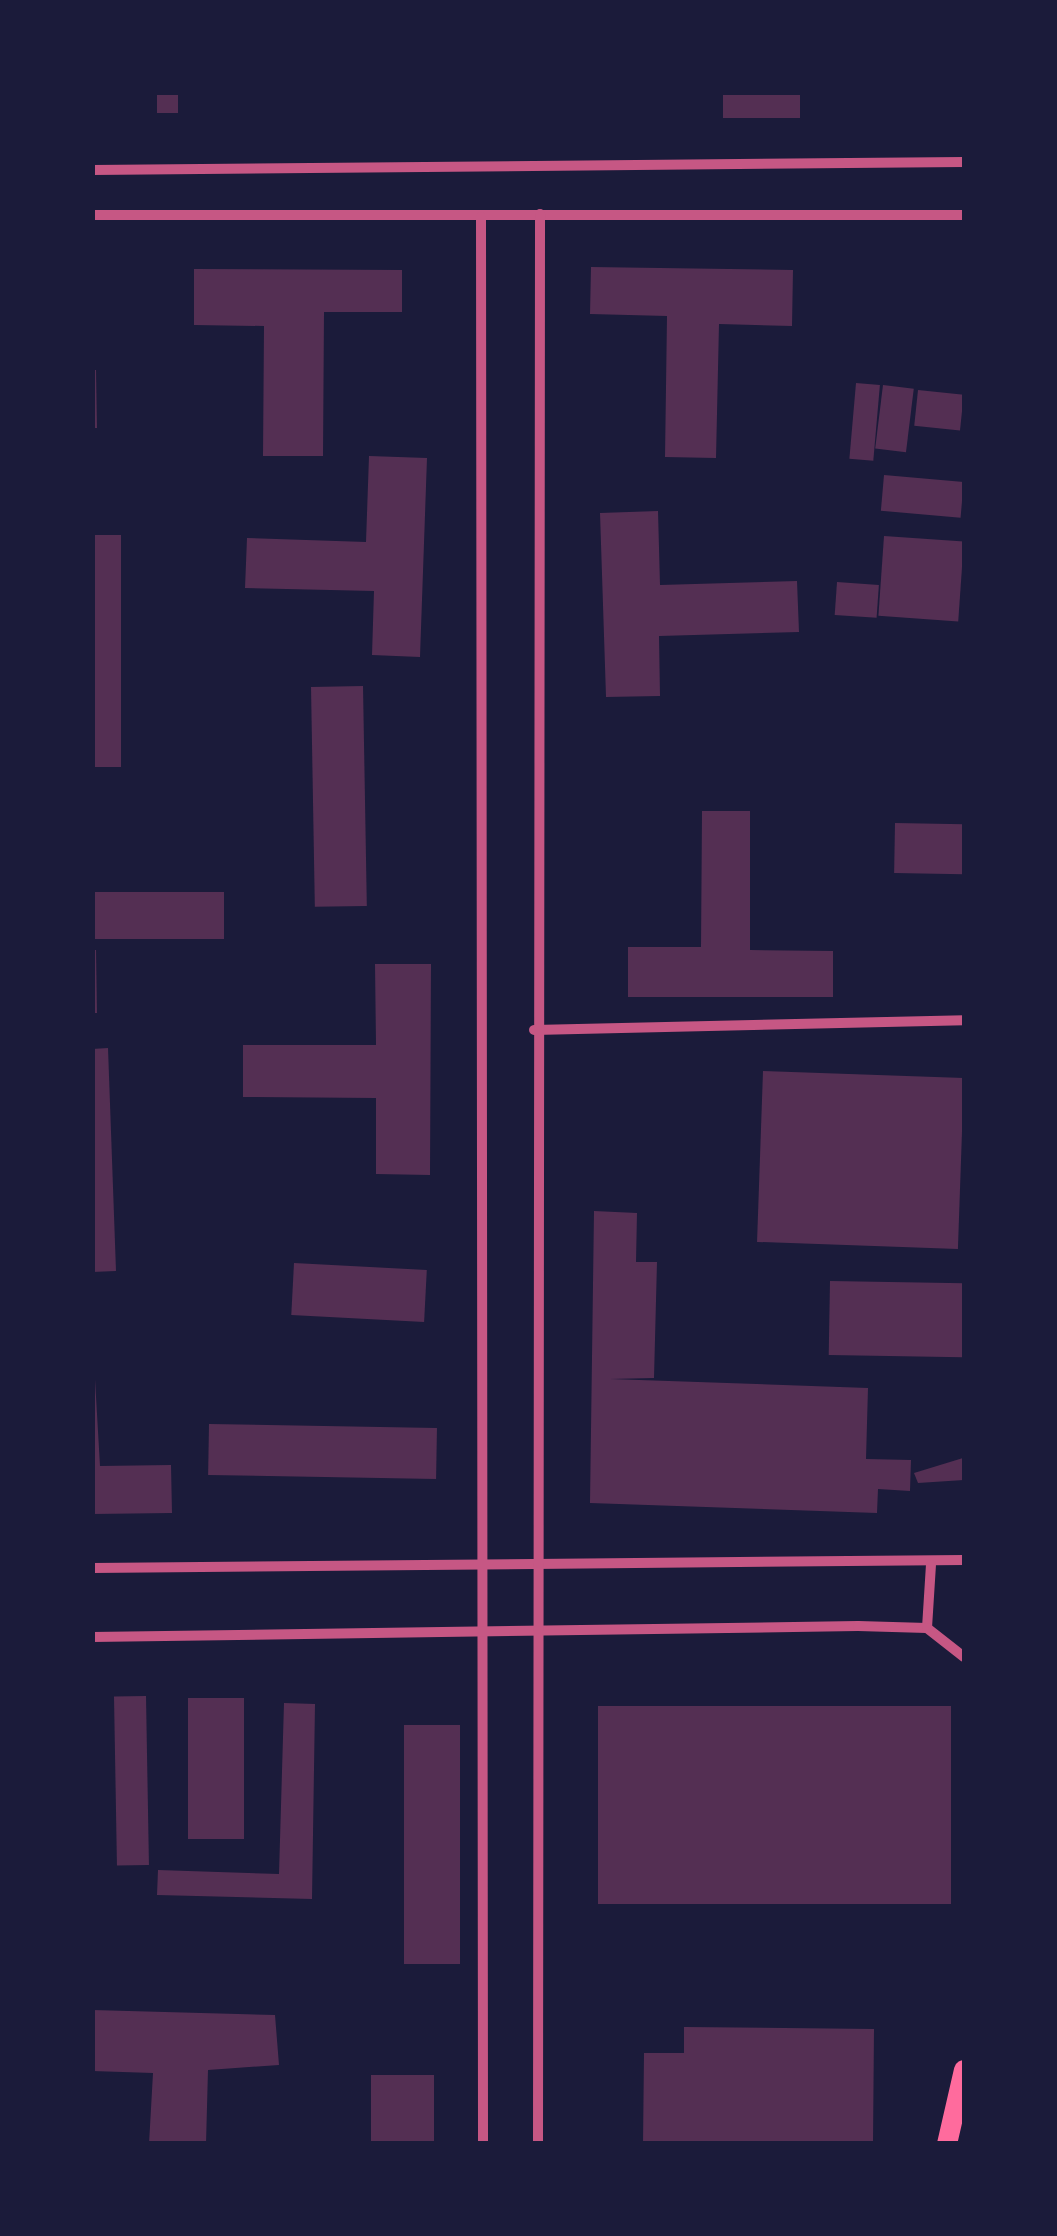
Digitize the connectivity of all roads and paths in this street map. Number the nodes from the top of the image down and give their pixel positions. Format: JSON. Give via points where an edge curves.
{"nodes":[{"id":1,"x":964,"y":162,"type":"edge"},
{"id":2,"x":92,"y":170,"type":"edge"},
{"id":3,"x":540,"y":214,"type":"junction"},
{"id":4,"x":92,"y":215,"type":"edge"},
{"id":5,"x":964,"y":215,"type":"edge"},
{"id":6,"x":481,"y":217,"type":"junction"},
{"id":7,"x":964,"y":1020,"type":"edge"},
{"id":8,"x":534,"y":1030,"type":"junction"},
{"id":9,"x":964,"y":1560,"type":"edge"},
{"id":10,"x":931,"y":1565,"type":"junction"},
{"id":11,"x":540,"y":1566,"type":"junction"},
{"id":12,"x":92,"y":1568,"type":"edge"},
{"id":13,"x":487,"y":1568,"type":"junction"},
{"id":14,"x":927,"y":1628,"type":"junction"},
{"id":15,"x":541,"y":1632,"type":"junction"},
{"id":16,"x":484,"y":1634,"type":"junction"},
{"id":17,"x":92,"y":1637,"type":"edge"},
{"id":18,"x":964,"y":1657,"type":"edge"},
{"id":19,"x":964,"y":2070,"type":"edge"},
{"id":20,"x":483,"y":2144,"type":"edge"},
{"id":21,"x":538,"y":2144,"type":"edge"},
{"id":22,"x":947,"y":2144,"type":"edge"}],
"edges":[{"from":1,"to":2,"type":"street"},
{"from":3,"to":5,"type":"street"},
{"from":3,"to":6,"type":"street"},
{"from":3,"to":8,"type":"street"},
{"from":4,"to":6,"type":"street"},
{"from":6,"to":13,"type":"street"},
{"from":7,"to":8,"type":"street"},
{"from":8,"to":11,"type":"street"},
{"from":9,"to":10,"type":"street"},
{"from":10,"to":11,"type":"street"},
{"from":10,"to":14,"type":"street"},
{"from":11,"to":13,"type":"street"},
{"from":11,"to":15,"type":"street"},
{"from":12,"to":13,"type":"street"},
{"from":13,"to":16,"type":"street"},
{"from":14,"to":15,"type":"street"},
{"from":14,"to":18,"type":"street"},
{"from":15,"to":16,"type":"street"},
{"from":15,"to":21,"type":"street"},
{"from":16,"to":17,"type":"street"},
{"from":16,"to":20,"type":"street"},
{"from":19,"to":22,"type":"main road"}]}
